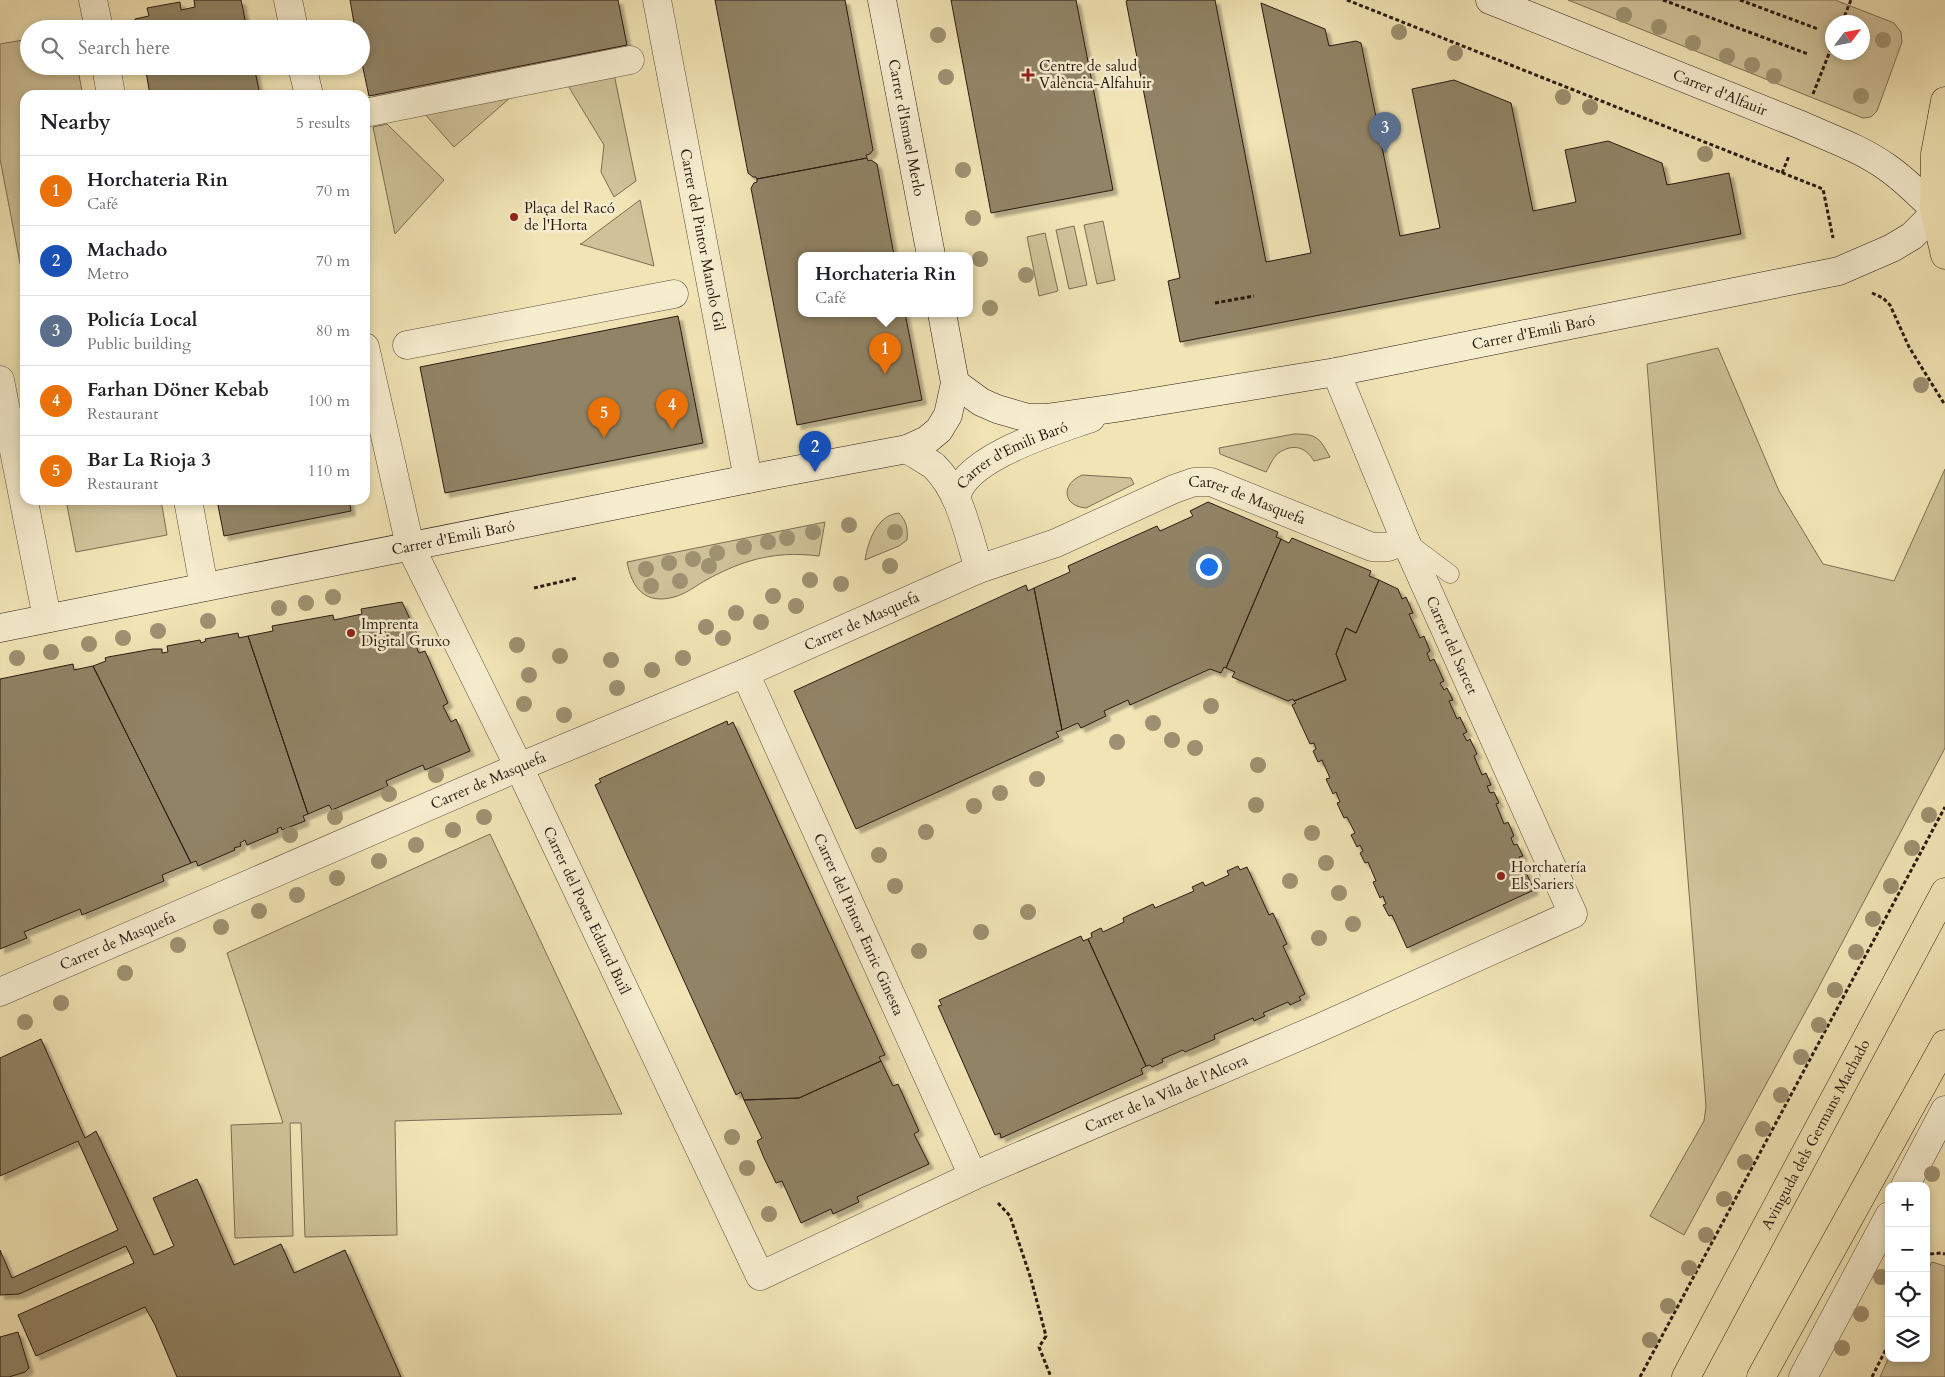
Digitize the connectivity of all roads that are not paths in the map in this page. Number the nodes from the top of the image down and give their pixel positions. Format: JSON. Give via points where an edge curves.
{"nodes":[{"id":1,"x":93,"y":0,"type":"edge"},
{"id":2,"x":288,"y":0,"type":"edge"},
{"id":3,"x":657,"y":0,"type":"edge"},
{"id":4,"x":882,"y":0,"type":"edge"},
{"id":5,"x":1490,"y":0,"type":"edge"},
{"id":6,"x":97,"y":20,"type":"edge"},
{"id":7,"x":292,"y":20,"type":"edge"},
{"id":8,"x":630,"y":60,"type":"dead end"},
{"id":9,"x":108,"y":75,"type":"edge"},
{"id":10,"x":304,"y":75,"type":"edge"},
{"id":11,"x":110,"y":90,"type":"edge"},
{"id":12,"x":308,"y":90,"type":"edge"},
{"id":13,"x":1945,"y":101,"type":"edge"},
{"id":14,"x":370,"y":112,"type":"edge"},
{"id":15,"x":1934,"y":211,"type":"junction"},
{"id":16,"x":930,"y":252,"type":"edge"},
{"id":17,"x":1945,"y":255,"type":"edge"},
{"id":18,"x":674,"y":294,"type":"dead end"},
{"id":19,"x":943,"y":317,"type":"edge"},
{"id":20,"x":407,"y":345,"type":"dead end"},
{"id":21,"x":370,"y":369,"type":"edge"},
{"id":22,"x":1336,"y":372,"type":"junction"},
{"id":23,"x":0,"y":380,"type":"edge"},
{"id":24,"x":955,"y":383,"type":"junction"},
{"id":25,"x":1116,"y":408,"type":"junction"},
{"id":26,"x":908,"y":450,"type":"junction"},
{"id":27,"x":748,"y":478,"type":"junction"},
{"id":28,"x":20,"y":481,"type":"edge"},
{"id":29,"x":956,"y":498,"type":"junction"},
{"id":30,"x":25,"y":505,"type":"edge"},
{"id":31,"x":189,"y":505,"type":"edge"},
{"id":32,"x":1405,"y":540,"type":"junction"},
{"id":33,"x":410,"y":546,"type":"junction"},
{"id":34,"x":979,"y":569,"type":"junction"},
{"id":35,"x":1450,"y":574,"type":"dead end"},
{"id":36,"x":204,"y":587,"type":"junction"},
{"id":37,"x":47,"y":618,"type":"junction"},
{"id":38,"x":0,"y":628,"type":"edge"},
{"id":39,"x":745,"y":673,"type":"junction"},
{"id":40,"x":518,"y":767,"type":"junction"},
{"id":41,"x":1945,"y":892,"type":"edge"},
{"id":42,"x":1573,"y":914,"type":"joint"},
{"id":43,"x":0,"y":992,"type":"edge"},
{"id":44,"x":1945,"y":1044,"type":"edge"},
{"id":45,"x":1945,"y":1110,"type":"edge"},
{"id":46,"x":973,"y":1176,"type":"junction"},
{"id":47,"x":1907,"y":1182,"type":"edge"},
{"id":48,"x":1885,"y":1223,"type":"edge"},
{"id":49,"x":760,"y":1276,"type":"joint"},
{"id":50,"x":1686,"y":1377,"type":"edge"},
{"id":51,"x":1761,"y":1377,"type":"edge"},
{"id":52,"x":1802,"y":1377,"type":"edge"}],
"edges":[{"from":1,"to":6,"type":"street"},
{"from":2,"to":7,"type":"street"},
{"from":3,"to":27,"type":"street","name":"Carrer del Pintor Manolo Gil"},
{"from":4,"to":16,"type":"street","name":"Carrer d'Ismael Merlo"},
{"from":5,"to":15,"type":"street","name":"Carrer d'Alfauir","via":[[1851,147],[1887,167]]},
{"from":8,"to":14,"type":"street"},
{"from":9,"to":11,"type":"street"},
{"from":10,"to":12,"type":"street"},
{"from":13,"to":15,"type":"main road","via":[[1935,154]]},
{"from":15,"to":17,"type":"main road"},
{"from":15,"to":22,"type":"street","name":"Carrer d'Emili Baró","via":[[1912,236],[1839,271]]},
{"from":18,"to":20,"type":"street"},
{"from":19,"to":24,"type":"street"},
{"from":21,"to":33,"type":"street","name":"Carrer del Poeta Eduard Buïl"},
{"from":22,"to":25,"type":"street","name":"Carrer d'Emili Baró"},
{"from":22,"to":32,"type":"street","name":"Carrer del Sarcet"},
{"from":23,"to":28,"type":"street"},
{"from":24,"to":25,"type":"street","name":"Carrer d'Emili Baró","via":[[997,410],[1028,418]]},
{"from":24,"to":26,"type":"street","name":"Carrer d'Emili Baró","via":[[948,414],[938,430]]},
{"from":25,"to":29,"type":"street","name":"Carrer d'Emili Baró","via":[[1031,440],[983,463],[957,490]]},
{"from":26,"to":27,"type":"street","name":"Carrer d'Emili Baró"},
{"from":26,"to":29,"type":"street","name":"Carrer d'Emili Baró","via":[[933,466]]},
{"from":27,"to":33,"type":"street","name":"Carrer d'Emili Baró"},
{"from":29,"to":34,"type":"street"},
{"from":30,"to":37,"type":"street"},
{"from":31,"to":36,"type":"street"},
{"from":32,"to":34,"type":"street","name":"Carrer de Masquefa","via":[[1388,547],[1372,547],[1211,482],[1194,482],[1056,542]]},
{"from":32,"to":35,"type":"lane"},
{"from":32,"to":42,"type":"street","name":"Carrer del Sarcet"},
{"from":33,"to":36,"type":"street","name":"Carrer d'Emili Baró"},
{"from":33,"to":40,"type":"street","name":"Carrer del Poeta Eduard Buïl"},
{"from":34,"to":39,"type":"street","name":"Carrer de Masquefa"},
{"from":36,"to":37,"type":"street","name":"Carrer d'Emili Baró"},
{"from":37,"to":38,"type":"street","name":"Carrer d'Emili Baró"},
{"from":39,"to":40,"type":"street","name":"Carrer de Masquefa"},
{"from":39,"to":46,"type":"street","name":"Carrer del Pintor Enric Ginesta"},
{"from":40,"to":43,"type":"street","name":"Carrer de Masquefa"},
{"from":40,"to":49,"type":"street","name":"Carrer del Poeta Eduard Buïl"},
{"from":41,"to":50,"type":"main road","name":"Avinguda dels Germans Machado"},
{"from":42,"to":46,"type":"street","name":"Carrer de la Vila de l'Alcora","via":[[1310,1032]]},
{"from":44,"to":51,"type":"main road"},
{"from":45,"to":47,"type":"street"},
{"from":46,"to":49,"type":"street","name":"Carrer de la Vila de l'Alcora"},
{"from":48,"to":52,"type":"street"}]}
